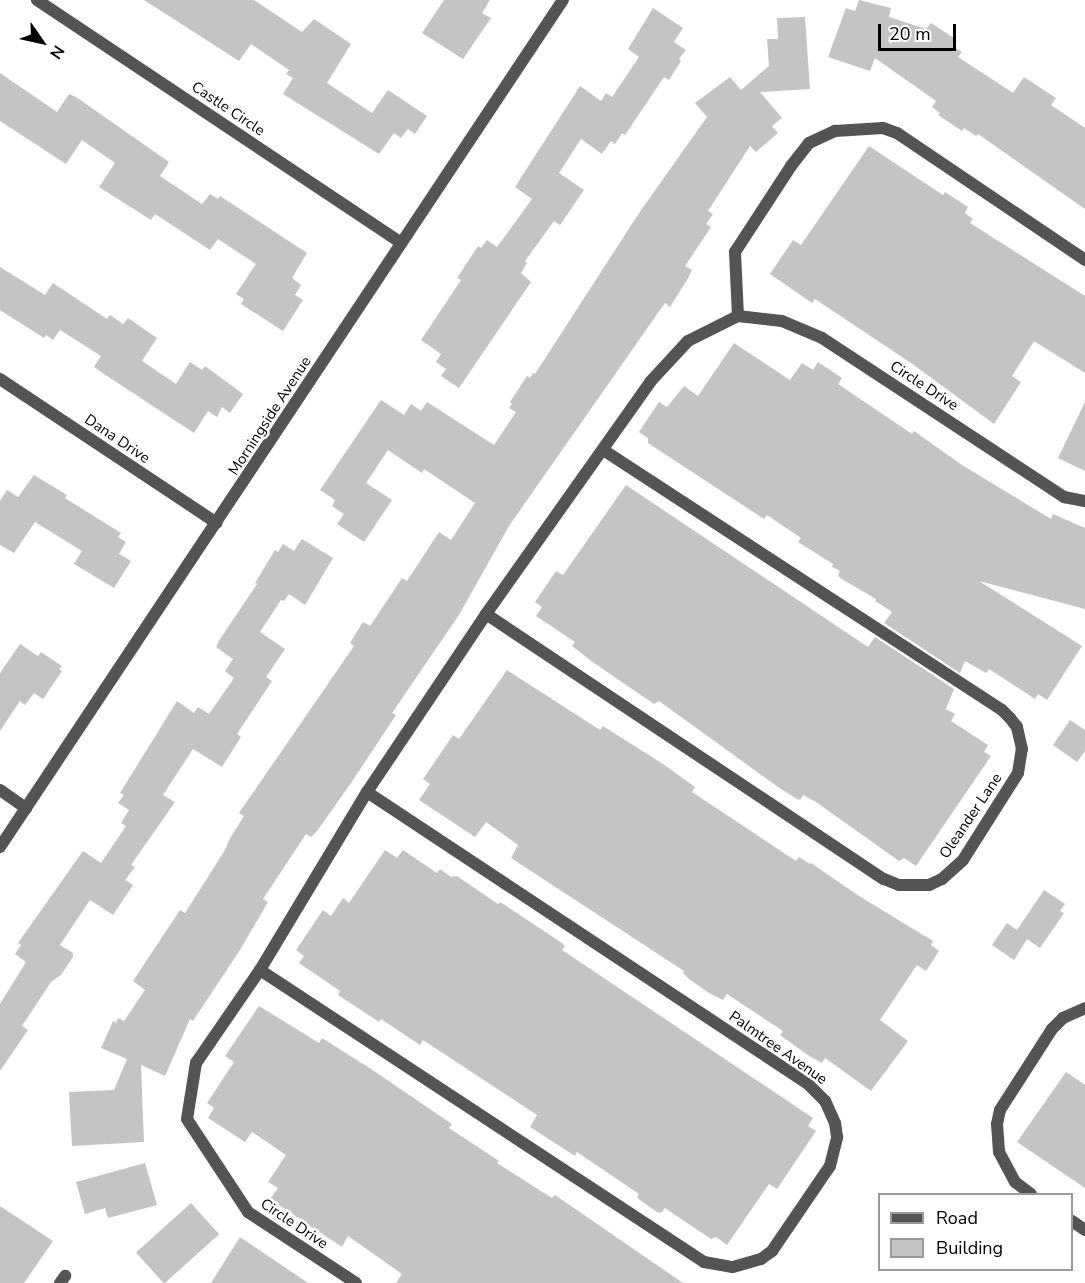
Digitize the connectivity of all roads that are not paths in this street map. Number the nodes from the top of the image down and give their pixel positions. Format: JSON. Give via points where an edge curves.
{"nodes":[{"id":1,"x":38,"y":0,"type":"edge"},
{"id":2,"x":563,"y":0,"type":"edge"},
{"id":3,"x":402,"y":243,"type":"junction"},
{"id":4,"x":1085,"y":260,"type":"edge"},
{"id":5,"x":738,"y":316,"type":"junction"},
{"id":6,"x":0,"y":379,"type":"edge"},
{"id":7,"x":603,"y":450,"type":"junction"},
{"id":8,"x":1085,"y":501,"type":"edge"},
{"id":9,"x":217,"y":523,"type":"junction"},
{"id":10,"x":486,"y":614,"type":"junction"},
{"id":11,"x":0,"y":790,"type":"edge"},
{"id":12,"x":367,"y":792,"type":"junction"},
{"id":13,"x":26,"y":808,"type":"junction"},
{"id":14,"x":0,"y":847,"type":"edge"},
{"id":15,"x":260,"y":970,"type":"junction"},
{"id":16,"x":1085,"y":1008,"type":"edge"},
{"id":17,"x":1030,"y":1193,"type":"edge"},
{"id":18,"x":356,"y":1283,"type":"edge"}],
"edges":[{"from":1,"to":3,"type":"street","name":"Castle Circle"},
{"from":2,"to":3,"type":"street","name":"Morningside Avenue"},
{"from":3,"to":9,"type":"street","name":"Morningside Avenue"},
{"from":4,"to":5,"type":"street","via":[[897,133],[863,128],[834,131],[809,143],[735,252]]},
{"from":5,"to":7,"type":"street","via":[[688,341],[650,382]]},
{"from":5,"to":8,"type":"street","name":"Circle Drive","via":[[782,321],[822,338],[1064,497]]},
{"from":6,"to":9,"type":"street","name":"Dana Drive"},
{"from":7,"to":10,"type":"street"},
{"from":7,"to":10,"type":"street","name":"Oleander Lane","via":[[1010,718],[1017,727],[1022,749],[1018,773],[963,860],[954,871],[929,885],[906,886],[884,879]]},
{"from":9,"to":13,"type":"street","name":"Morningside Avenue"},
{"from":10,"to":12,"type":"street"},
{"from":11,"to":13,"type":"street"},
{"from":12,"to":15,"type":"street"},
{"from":12,"to":15,"type":"street","name":"Palmtree Avenue","via":[[808,1084],[825,1101],[835,1123],[837,1137],[830,1166],[772,1251],[761,1259],[733,1267],[704,1262]]},
{"from":13,"to":14,"type":"street","name":"Morningside Avenue"},
{"from":15,"to":18,"type":"street","name":"Circle Drive","via":[[196,1063],[188,1119],[248,1212]]},
{"from":16,"to":17,"type":"street","via":[[1063,1018],[1052,1029],[1000,1110],[999,1152],[1015,1182]]}]}
